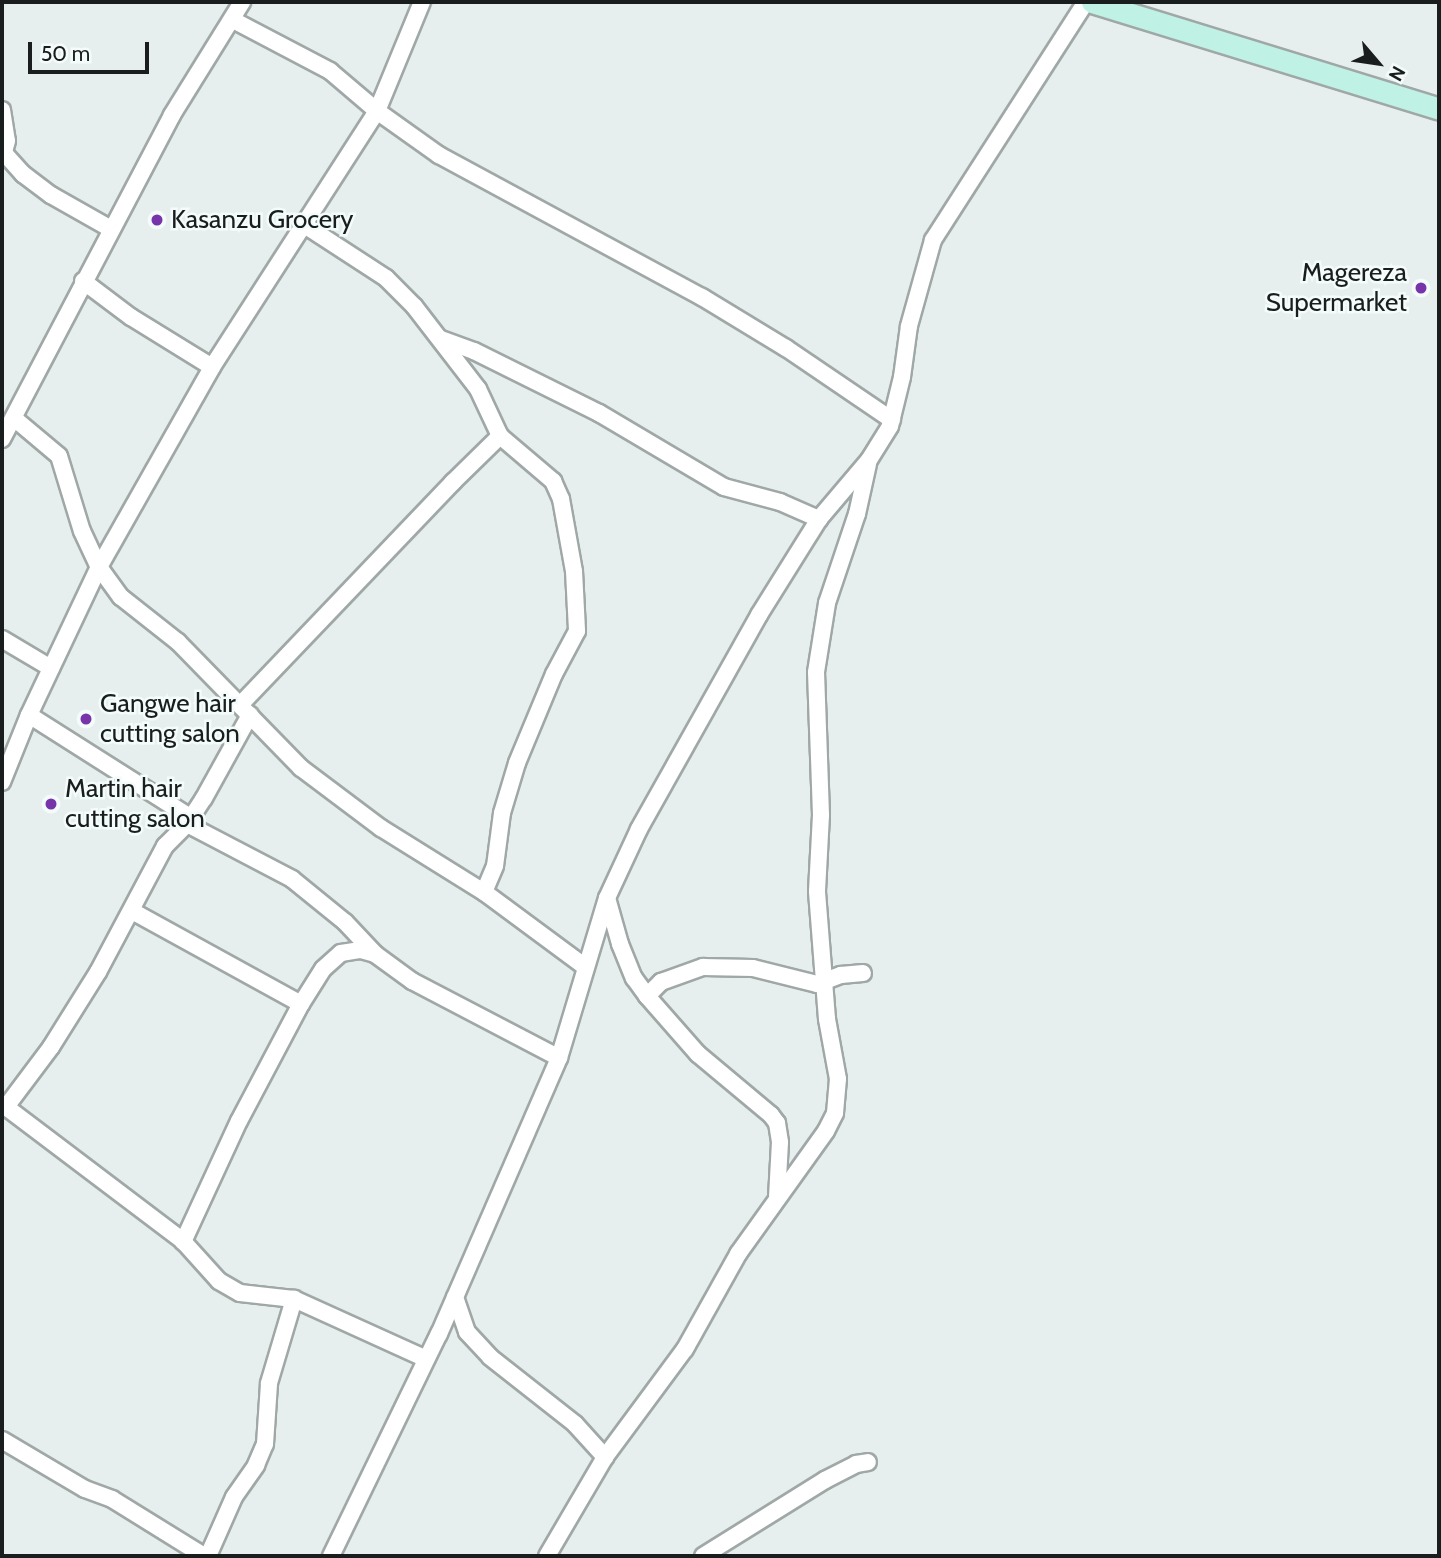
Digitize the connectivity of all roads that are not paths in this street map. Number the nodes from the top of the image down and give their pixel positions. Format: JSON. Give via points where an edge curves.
{"nodes":[{"id":1,"x":242,"y":2,"type":"edge"},
{"id":2,"x":422,"y":2,"type":"edge"},
{"id":3,"x":1098,"y":3,"type":"edge"},
{"id":4,"x":233,"y":20,"type":"junction"},
{"id":5,"x":1439,"y":109,"type":"edge"},
{"id":6,"x":2,"y":110,"type":"edge"},
{"id":7,"x":377,"y":111,"type":"junction"},
{"id":8,"x":3,"y":152,"type":"edge"},
{"id":9,"x":303,"y":224,"type":"junction"},
{"id":10,"x":111,"y":229,"type":"junction"},
{"id":11,"x":83,"y":281,"type":"junction"},
{"id":12,"x":439,"y":338,"type":"junction"},
{"id":13,"x":212,"y":368,"type":"junction"},
{"id":14,"x":15,"y":419,"type":"junction"},
{"id":15,"x":892,"y":421,"type":"junction"},
{"id":16,"x":500,"y":436,"type":"junction"},
{"id":17,"x":2,"y":439,"type":"edge"},
{"id":18,"x":869,"y":460,"type":"junction"},
{"id":19,"x":820,"y":519,"type":"junction"},
{"id":20,"x":99,"y":567,"type":"junction"},
{"id":21,"x":2,"y":639,"type":"edge"},
{"id":22,"x":51,"y":668,"type":"junction"},
{"id":23,"x":245,"y":710,"type":"junction"},
{"id":24,"x":29,"y":715,"type":"junction"},
{"id":25,"x":2,"y":782,"type":"edge"},
{"id":26,"x":189,"y":821,"type":"junction"},
{"id":27,"x":484,"y":892,"type":"junction"},
{"id":28,"x":607,"y":898,"type":"junction"},
{"id":29,"x":132,"y":911,"type":"junction"},
{"id":30,"x":375,"y":954,"type":"junction"},
{"id":31,"x":584,"y":966,"type":"junction"},
{"id":32,"x":863,"y":973,"type":"dead end"},
{"id":33,"x":824,"y":982,"type":"junction"},
{"id":34,"x":647,"y":996,"type":"junction"},
{"id":35,"x":300,"y":1004,"type":"junction"},
{"id":36,"x":559,"y":1058,"type":"junction"},
{"id":37,"x":4,"y":1105,"type":"edge"},
{"id":38,"x":777,"y":1199,"type":"junction"},
{"id":39,"x":183,"y":1242,"type":"junction"},
{"id":40,"x":455,"y":1297,"type":"junction"},
{"id":41,"x":294,"y":1299,"type":"junction"},
{"id":42,"x":426,"y":1359,"type":"junction"},
{"id":43,"x":2,"y":1440,"type":"edge"},
{"id":44,"x":605,"y":1457,"type":"junction"},
{"id":45,"x":868,"y":1462,"type":"dead end"},
{"id":46,"x":206,"y":1556,"type":"edge"},
{"id":47,"x":331,"y":1556,"type":"edge"},
{"id":48,"x":547,"y":1556,"type":"edge"},
{"id":49,"x":703,"y":1556,"type":"edge"}],
"edges":[{"from":1,"to":4,"type":"street"},
{"from":2,"to":7,"type":"street"},
{"from":3,"to":5,"type":"street"},
{"from":3,"to":15,"type":"street","via":[[933,240],[909,326]]},
{"from":4,"to":7,"type":"street","via":[[330,71]]},
{"from":4,"to":10,"type":"street","via":[[172,115]]},
{"from":6,"to":8,"type":"street","via":[[7,141]]},
{"from":7,"to":9,"type":"street"},
{"from":7,"to":15,"type":"street","via":[[450,161],[702,297]]},
{"from":8,"to":10,"type":"street","via":[[51,195]]},
{"from":9,"to":12,"type":"street","via":[[386,278]]},
{"from":9,"to":13,"type":"street"},
{"from":10,"to":11,"type":"street"},
{"from":11,"to":13,"type":"street"},
{"from":11,"to":14,"type":"street"},
{"from":12,"to":16,"type":"street","via":[[478,388]]},
{"from":12,"to":19,"type":"street","via":[[607,417],[724,487]]},
{"from":13,"to":20,"type":"street"},
{"from":14,"to":17,"type":"street"},
{"from":14,"to":20,"type":"street","via":[[58,456]]},
{"from":15,"to":18,"type":"street"},
{"from":16,"to":23,"type":"street"},
{"from":16,"to":27,"type":"street","via":[[553,481],[567,528],[578,611],[577,631],[517,763],[502,813],[495,866]]},
{"from":18,"to":19,"type":"street"},
{"from":18,"to":33,"type":"street","via":[[827,603],[816,672],[821,815],[817,891]]},
{"from":19,"to":28,"type":"street","via":[[699,718]]},
{"from":20,"to":22,"type":"street"},
{"from":20,"to":23,"type":"street","via":[[121,597],[178,642]]},
{"from":21,"to":22,"type":"street"},
{"from":22,"to":24,"type":"street"},
{"from":23,"to":26,"type":"street"},
{"from":23,"to":27,"type":"street","via":[[301,768],[382,828]]},
{"from":24,"to":25,"type":"street"},
{"from":24,"to":26,"type":"street"},
{"from":26,"to":29,"type":"street","via":[[165,846]]},
{"from":26,"to":30,"type":"street","via":[[292,879],[345,922]]},
{"from":27,"to":31,"type":"street"},
{"from":28,"to":31,"type":"street"},
{"from":28,"to":34,"type":"street","via":[[634,978]]},
{"from":29,"to":35,"type":"street"},
{"from":29,"to":37,"type":"street","via":[[51,1047]]},
{"from":30,"to":35,"type":"street","via":[[361,950],[341,953],[323,969]]},
{"from":30,"to":36,"type":"street","via":[[412,981]]},
{"from":31,"to":36,"type":"street"},
{"from":32,"to":33,"type":"street"},
{"from":33,"to":34,"type":"street","via":[[737,966],[704,967],[661,982]]},
{"from":33,"to":38,"type":"street","via":[[838,1079],[835,1113]]},
{"from":34,"to":38,"type":"street","via":[[698,1054],[771,1115],[780,1142]]},
{"from":35,"to":39,"type":"street"},
{"from":36,"to":40,"type":"street"},
{"from":37,"to":39,"type":"street"},
{"from":38,"to":44,"type":"street","via":[[738,1254],[685,1349]]},
{"from":39,"to":41,"type":"street","via":[[219,1281],[240,1293]]},
{"from":40,"to":42,"type":"street"},
{"from":40,"to":44,"type":"street","via":[[467,1332],[490,1357],[575,1424]]},
{"from":41,"to":42,"type":"street"},
{"from":41,"to":46,"type":"street","via":[[268,1383],[265,1444]]},
{"from":42,"to":47,"type":"street"},
{"from":43,"to":46,"type":"street","via":[[85,1489],[113,1499]]},
{"from":44,"to":48,"type":"street"},
{"from":45,"to":49,"type":"street","via":[[845,1468]]}]}
